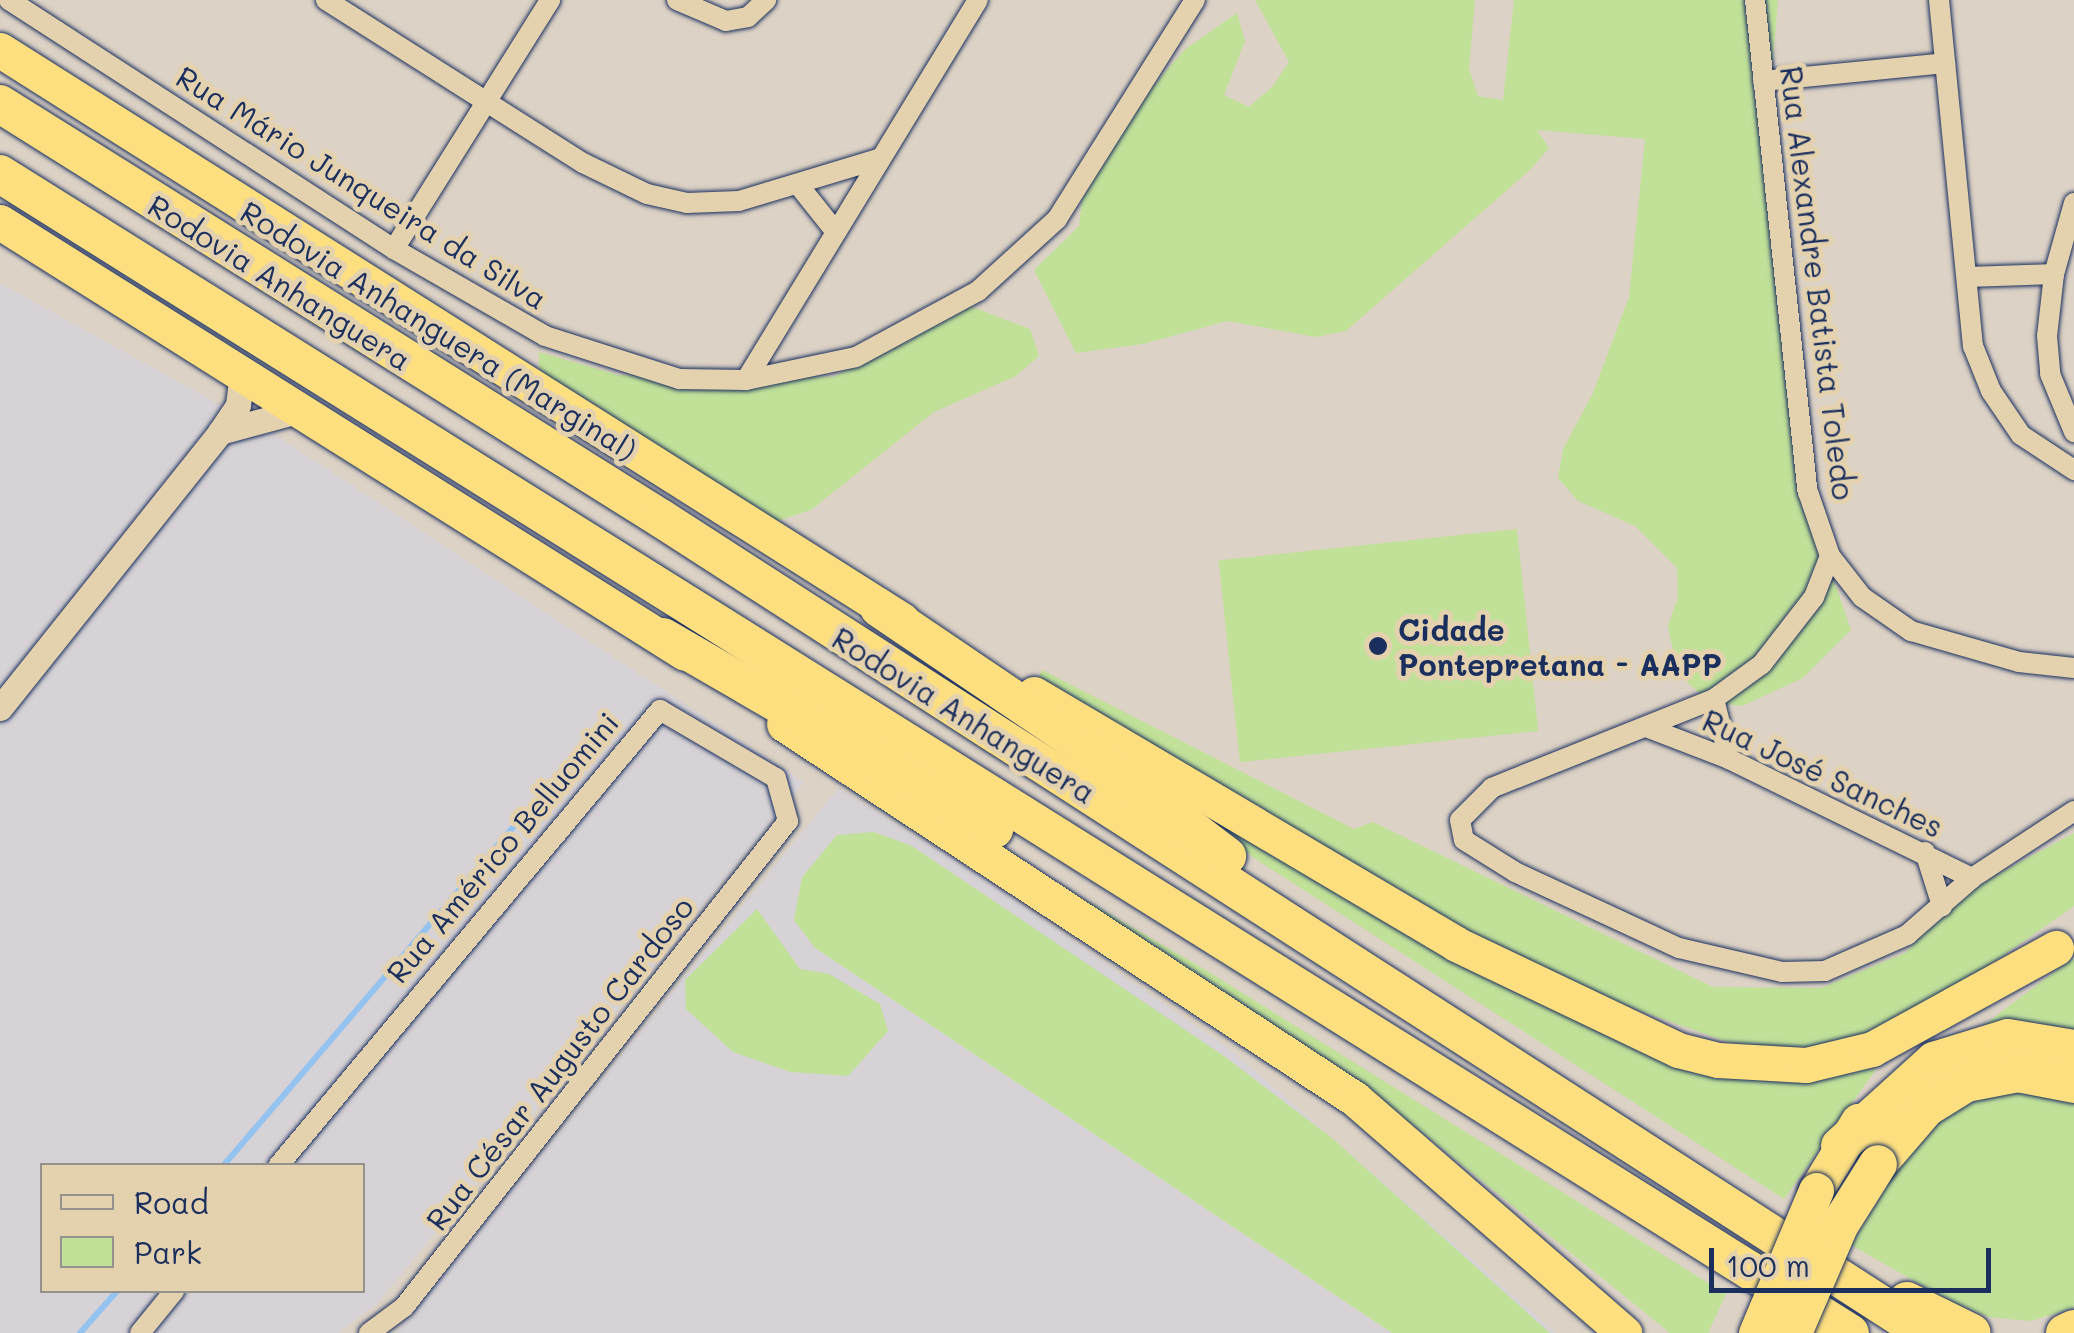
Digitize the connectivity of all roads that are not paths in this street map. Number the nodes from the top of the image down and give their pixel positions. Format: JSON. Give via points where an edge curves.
{"nodes":[{"id":1,"x":9,"y":0,"type":"edge"},
{"id":2,"x":326,"y":0,"type":"edge"},
{"id":3,"x":550,"y":0,"type":"edge"},
{"id":4,"x":677,"y":0,"type":"edge"},
{"id":5,"x":766,"y":0,"type":"edge"},
{"id":6,"x":978,"y":0,"type":"edge"},
{"id":7,"x":1195,"y":0,"type":"edge"},
{"id":8,"x":1755,"y":0,"type":"edge"},
{"id":9,"x":1939,"y":0,"type":"edge"},
{"id":10,"x":0,"y":50,"type":"edge"},
{"id":11,"x":1945,"y":64,"type":"junction"},
{"id":12,"x":1763,"y":81,"type":"junction"},
{"id":13,"x":483,"y":102,"type":"junction"},
{"id":14,"x":0,"y":104,"type":"edge"},
{"id":15,"x":878,"y":159,"type":"junction"},
{"id":16,"x":0,"y":174,"type":"edge"},
{"id":17,"x":800,"y":187,"type":"junction"},
{"id":18,"x":2074,"y":203,"type":"edge"},
{"id":19,"x":0,"y":222,"type":"edge"},
{"id":20,"x":835,"y":230,"type":"junction"},
{"id":21,"x":394,"y":250,"type":"junction"},
{"id":22,"x":2054,"y":274,"type":"junction"},
{"id":23,"x":1969,"y":278,"type":"junction"},
{"id":24,"x":242,"y":372,"type":"junction"},
{"id":25,"x":746,"y":380,"type":"junction"},
{"id":26,"x":301,"y":410,"type":"junction"},
{"id":27,"x":220,"y":432,"type":"junction"},
{"id":28,"x":2074,"y":432,"type":"edge"},
{"id":29,"x":2074,"y":470,"type":"edge"},
{"id":30,"x":1830,"y":556,"type":"junction"},
{"id":31,"x":1862,"y":596,"type":"junction"},
{"id":32,"x":1814,"y":597,"type":"junction"},
{"id":33,"x":880,"y":608,"type":"junction"},
{"id":34,"x":663,"y":637,"type":"junction"},
{"id":35,"x":2074,"y":668,"type":"edge"},
{"id":36,"x":1714,"y":699,"type":"junction"},
{"id":37,"x":0,"y":708,"type":"edge"},
{"id":38,"x":1646,"y":728,"type":"junction"},
{"id":39,"x":1728,"y":759,"type":"junction"},
{"id":40,"x":2074,"y":811,"type":"edge"},
{"id":41,"x":788,"y":822,"type":"joint"},
{"id":42,"x":1926,"y":852,"type":"junction"},
{"id":43,"x":1972,"y":878,"type":"junction"},
{"id":44,"x":1942,"y":906,"type":"junction"},
{"id":45,"x":2065,"y":942,"type":"edge"},
{"id":46,"x":1461,"y":1031,"type":"junction"},
{"id":47,"x":2074,"y":1049,"type":"edge"},
{"id":48,"x":2074,"y":1084,"type":"edge"},
{"id":49,"x":1840,"y":1146,"type":"junction"},
{"id":50,"x":281,"y":1163,"type":"edge"},
{"id":51,"x":1726,"y":1200,"type":"junction"},
{"id":52,"x":173,"y":1293,"type":"edge"},
{"id":53,"x":2074,"y":1329,"type":"edge"},
{"id":54,"x":140,"y":1333,"type":"edge"},
{"id":55,"x":369,"y":1333,"type":"edge"},
{"id":56,"x":1624,"y":1333,"type":"edge"},
{"id":57,"x":1756,"y":1333,"type":"edge"},
{"id":58,"x":1793,"y":1333,"type":"edge"},
{"id":59,"x":1815,"y":1333,"type":"edge"},
{"id":60,"x":1850,"y":1333,"type":"edge"},
{"id":61,"x":1925,"y":1333,"type":"edge"},
{"id":62,"x":1972,"y":1333,"type":"edge"},
{"id":63,"x":2065,"y":1333,"type":"edge"}],
"edges":[{"from":1,"to":21,"type":"street","name":"Rua Mário Junqueira da Silva"},
{"from":2,"to":13,"type":"street"},
{"from":3,"to":13,"type":"street"},
{"from":4,"to":5,"type":"street","via":[[726,22],[748,17]]},
{"from":6,"to":15,"type":"street"},
{"from":7,"to":25,"type":"street","name":"Rua Mário Junqueira da Silva","via":[[1057,219],[978,291],[856,358]]},
{"from":8,"to":12,"type":"street","name":"Rua Alexandre Batista Toledo"},
{"from":9,"to":11,"type":"street"},
{"from":10,"to":33,"type":"highway","name":"Rodovia Anhanguera (Marginal)"},
{"from":11,"to":12,"type":"street"},
{"from":11,"to":23,"type":"street"},
{"from":12,"to":30,"type":"street","name":"Rua Alexandre Batista Toledo","via":[[1808,492]]},
{"from":13,"to":17,"type":"street","via":[[646,194],[686,203],[740,201]]},
{"from":13,"to":21,"type":"street"},
{"from":14,"to":46,"type":"highway","name":"Rodovia Anhanguera"},
{"from":15,"to":17,"type":"street"},
{"from":15,"to":20,"type":"street"},
{"from":16,"to":60,"type":"highway","name":"Rodovia Anhanguera"},
{"from":17,"to":20,"type":"street"},
{"from":18,"to":22,"type":"street"},
{"from":19,"to":24,"type":"highway"},
{"from":20,"to":25,"type":"street"},
{"from":21,"to":25,"type":"street","name":"Rua Mário Junqueira da Silva","via":[[545,336],[679,379]]},
{"from":22,"to":23,"type":"street"},
{"from":22,"to":28,"type":"street","via":[[2050,374]]},
{"from":23,"to":29,"type":"street","via":[[1973,346],[1991,391],[2022,435]]},
{"from":24,"to":26,"type":"highway"},
{"from":24,"to":27,"type":"street","via":[[238,405]]},
{"from":26,"to":27,"type":"street"},
{"from":26,"to":34,"type":"highway"},
{"from":27,"to":37,"type":"street"},
{"from":30,"to":31,"type":"street","name":"Rua Alexandre Batista Toledo"},
{"from":30,"to":32,"type":"street"},
{"from":31,"to":32,"type":"street"},
{"from":31,"to":35,"type":"street","name":"Rua Alexandre Batista Toledo","via":[[1911,632],[1952,646]]},
{"from":32,"to":36,"type":"street","via":[[1762,664]]},
{"from":33,"to":45,"type":"highway","name":"Rodovia Anhanguera (Marginal)","via":[[1456,944],[1678,1050],[1778,1066],[1834,1060],[1919,1028]]},
{"from":33,"to":46,"type":"highway","via":[[1084,748]]},
{"from":34,"to":56,"type":"highway","via":[[835,760],[1354,1099]]},
{"from":34,"to":59,"type":"highway","via":[[1226,965]]},
{"from":36,"to":38,"type":"street"},
{"from":36,"to":39,"type":"street"},
{"from":38,"to":39,"type":"street","name":"Rua José Sanches"},
{"from":38,"to":44,"type":"street","via":[[1492,788],[1460,820],[1464,840],[1516,872],[1679,948],[1782,972],[1825,971],[1864,956],[1907,935]]},
{"from":39,"to":42,"type":"street","name":"Rua José Sanches"},
{"from":40,"to":43,"type":"street"},
{"from":41,"to":50,"type":"street","name":"Rua Américo Belluomini","via":[[776,778],[660,710]]},
{"from":41,"to":55,"type":"street","name":"Rua César Augusto Cardoso","via":[[404,1307]]},
{"from":42,"to":43,"type":"street","name":"Rua José Sanches"},
{"from":42,"to":44,"type":"street"},
{"from":43,"to":44,"type":"street"},
{"from":45,"to":49,"type":"highway","via":[[1910,1062]]},
{"from":46,"to":51,"type":"highway","name":"Rodovia Anhanguera"},
{"from":47,"to":49,"type":"highway","via":[[2008,1038],[1934,1061]]},
{"from":48,"to":58,"type":"highway","bridge":true,"via":[[2018,1072],[1966,1083],[1926,1108],[1878,1164],[1839,1226]]},
{"from":49,"to":57,"type":"highway","bridge":true},
{"from":51,"to":61,"type":"highway","name":"Rodovia Anhanguera"},
{"from":51,"to":62,"type":"highway"},
{"from":52,"to":54,"type":"street"},
{"from":53,"to":63,"type":"highway"}]}
